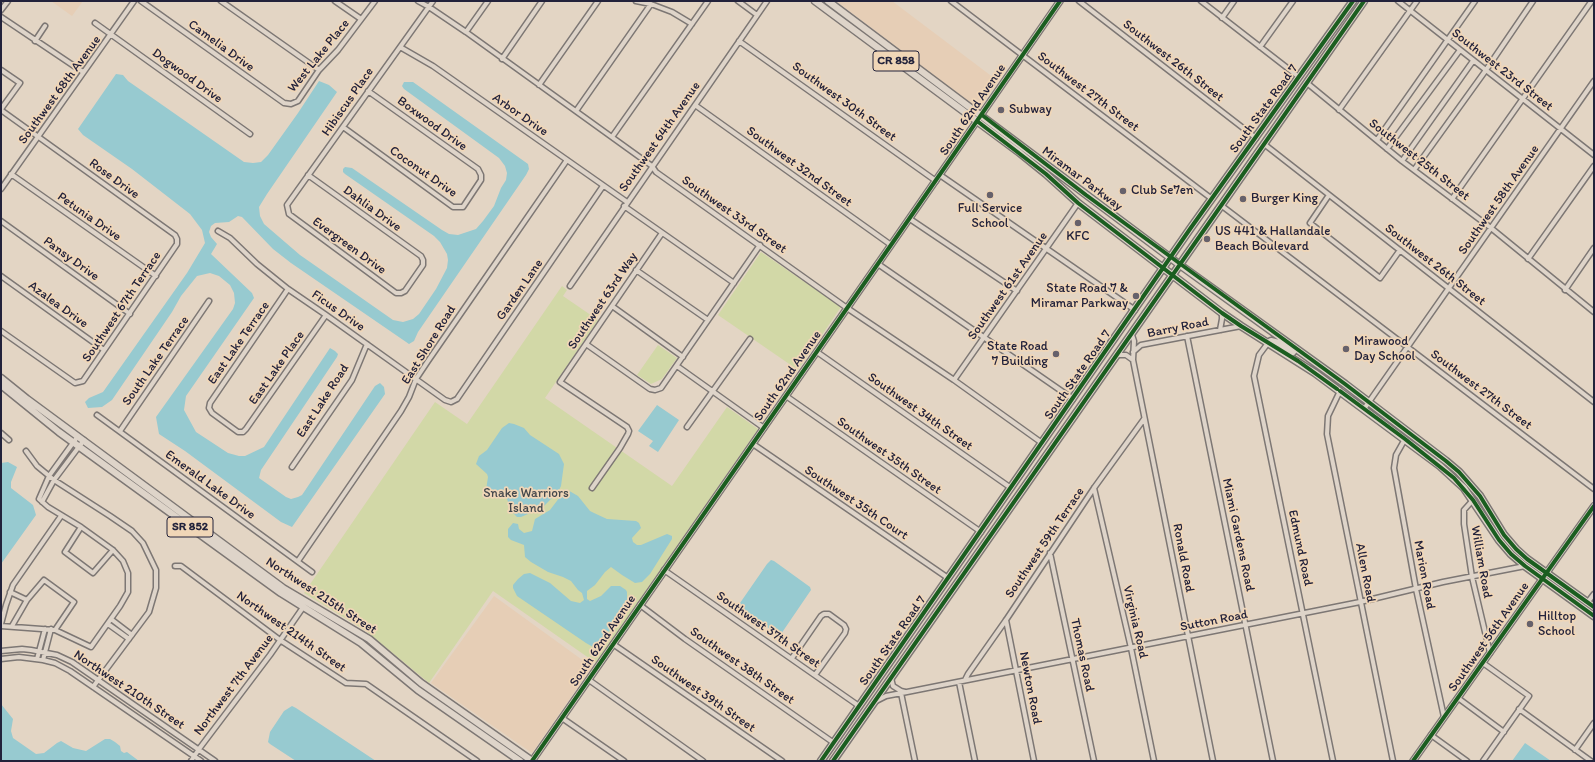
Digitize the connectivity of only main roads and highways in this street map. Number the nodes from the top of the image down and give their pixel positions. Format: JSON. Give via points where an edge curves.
{"nodes":[{"id":1,"x":815,"y":1,"type":"edge"},
{"id":2,"x":828,"y":1,"type":"edge"},
{"id":3,"x":1353,"y":1,"type":"edge"},
{"id":4,"x":1364,"y":1,"type":"edge"},
{"id":5,"x":851,"y":28,"type":"junction"},
{"id":6,"x":877,"y":38,"type":"junction"},
{"id":7,"x":1307,"y":65,"type":"junction"},
{"id":8,"x":1299,"y":77,"type":"junction"},
{"id":9,"x":1307,"y":83,"type":"junction"},
{"id":10,"x":1298,"y":94,"type":"junction"},
{"id":11,"x":1171,"y":258,"type":"junction"},
{"id":12,"x":1180,"y":265,"type":"junction"},
{"id":13,"x":1164,"y":268,"type":"junction"},
{"id":14,"x":1174,"y":275,"type":"junction"},
{"id":15,"x":1268,"y":343,"type":"junction"},
{"id":16,"x":1324,"y":369,"type":"junction"},
{"id":17,"x":1,"y":378,"type":"edge"},
{"id":18,"x":1084,"y":383,"type":"junction"},
{"id":19,"x":1,"y":385,"type":"edge"},
{"id":20,"x":1073,"y":399,"type":"junction"},
{"id":21,"x":1084,"y":401,"type":"junction"},
{"id":22,"x":1074,"y":416,"type":"junction"},
{"id":23,"x":1420,"y":450,"type":"junction"},
{"id":24,"x":1464,"y":477,"type":"junction"},
{"id":25,"x":1473,"y":500,"type":"junction"},
{"id":26,"x":1486,"y":507,"type":"junction"},
{"id":27,"x":992,"y":516,"type":"junction"},
{"id":28,"x":981,"y":532,"type":"junction"},
{"id":29,"x":991,"y":534,"type":"junction"},
{"id":30,"x":981,"y":549,"type":"junction"},
{"id":31,"x":304,"y":605,"type":"junction"},
{"id":32,"x":1594,"y":608,"type":"edge"},
{"id":33,"x":1594,"y":616,"type":"edge"},
{"id":34,"x":844,"y":728,"type":"junction"},
{"id":35,"x":834,"y":743,"type":"junction"},
{"id":36,"x":842,"y":748,"type":"junction"},
{"id":37,"x":520,"y":761,"type":"edge"},
{"id":38,"x":532,"y":761,"type":"edge"},
{"id":39,"x":821,"y":761,"type":"edge"},
{"id":40,"x":833,"y":761,"type":"edge"}],
"edges":[{"from":1,"to":5,"type":"main road","name":"Miramar Parkway","number":"CR 858"},
{"from":2,"to":6,"type":"main road","name":"Miramar Parkway","number":"CR 858"},
{"from":3,"to":7,"type":"main road","name":"South State Road 7"},
{"from":4,"to":9,"type":"main road","name":"South State Road 7"},
{"from":5,"to":6,"type":"main road","via":[[870,38]]},
{"from":5,"to":13,"type":"main road","name":"Miramar Parkway","number":"CR 858","via":[[977,121],[1046,174],[1078,203]]},
{"from":6,"to":11,"type":"main road","name":"Miramar Parkway","number":"CR 858"},
{"from":7,"to":8,"type":"main road","name":"South State Road 7"},
{"from":7,"to":9,"type":"main road"},
{"from":8,"to":10,"type":"main road","via":[[1301,84]]},
{"from":8,"to":11,"type":"main road","name":"South State Road 7"},
{"from":9,"to":10,"type":"main road","name":"South State Road 7"},
{"from":10,"to":12,"type":"main road","name":"South State Road 7"},
{"from":11,"to":12,"type":"main road","name":"Miramar Parkway"},
{"from":11,"to":13,"type":"main road","name":"South State Road 7"},
{"from":12,"to":14,"type":"main road","name":"South State Road 7"},
{"from":12,"to":16,"type":"main road","name":"Miramar Parkway"},
{"from":13,"to":14,"type":"main road","name":"Miramar Parkway"},
{"from":13,"to":18,"type":"main road","name":"South State Road 7"},
{"from":14,"to":15,"type":"main road","name":"Miramar Parkway","via":[[1222,313]]},
{"from":14,"to":21,"type":"main road","name":"South State Road 7","via":[[1133,338],[1117,355]]},
{"from":15,"to":16,"type":"main road","via":[[1279,343],[1304,360]]},
{"from":15,"to":23,"type":"main road","name":"Miramar Parkway","via":[[1298,361]]},
{"from":16,"to":24,"type":"main road"},
{"from":17,"to":31,"type":"main road","name":"Northwest 215th Street","number":"SR 852"},
{"from":18,"to":20,"type":"main road","name":"South State Road 7"},
{"from":18,"to":21,"type":"main road"},
{"from":19,"to":31,"type":"main road","name":"Northwest 215th Street","number":"SR 852","via":[[76,444]]},
{"from":20,"to":22,"type":"main road"},
{"from":20,"to":27,"type":"main road","name":"South State Road 7"},
{"from":21,"to":22,"type":"main road","name":"South State Road 7"},
{"from":22,"to":29,"type":"main road","name":"South State Road 7"},
{"from":23,"to":24,"type":"main road","via":[[1434,456],[1458,477]]},
{"from":23,"to":25,"type":"main road","via":[[1454,478]]},
{"from":24,"to":26,"type":"main road"},
{"from":25,"to":26,"type":"main road"},
{"from":25,"to":33,"type":"main road","via":[[1511,554]]},
{"from":26,"to":32,"type":"main road","via":[[1516,549]]},
{"from":27,"to":28,"type":"main road","name":"South State Road 7"},
{"from":27,"to":29,"type":"main road","via":[[989,525]]},
{"from":28,"to":30,"type":"main road"},
{"from":28,"to":34,"type":"main road","name":"South State Road 7"},
{"from":29,"to":30,"type":"main road","name":"South State Road 7"},
{"from":30,"to":36,"type":"main road","name":"South State Road 7"},
{"from":31,"to":37,"type":"main road","name":"Northwest 215th Street","number":"SR 852","via":[[361,643],[418,690]]},
{"from":31,"to":38,"type":"main road","name":"Northwest 215th Street","number":"SR 852","via":[[369,639],[421,683]]},
{"from":34,"to":35,"type":"main road","name":"South State Road 7"},
{"from":34,"to":36,"type":"main road","via":[[840,739]]},
{"from":35,"to":39,"type":"main road","name":"South State Road 7"},
{"from":35,"to":40,"type":"main road","via":[[836,751]]},
{"from":36,"to":40,"type":"main road","name":"South State Road 7"}]}
